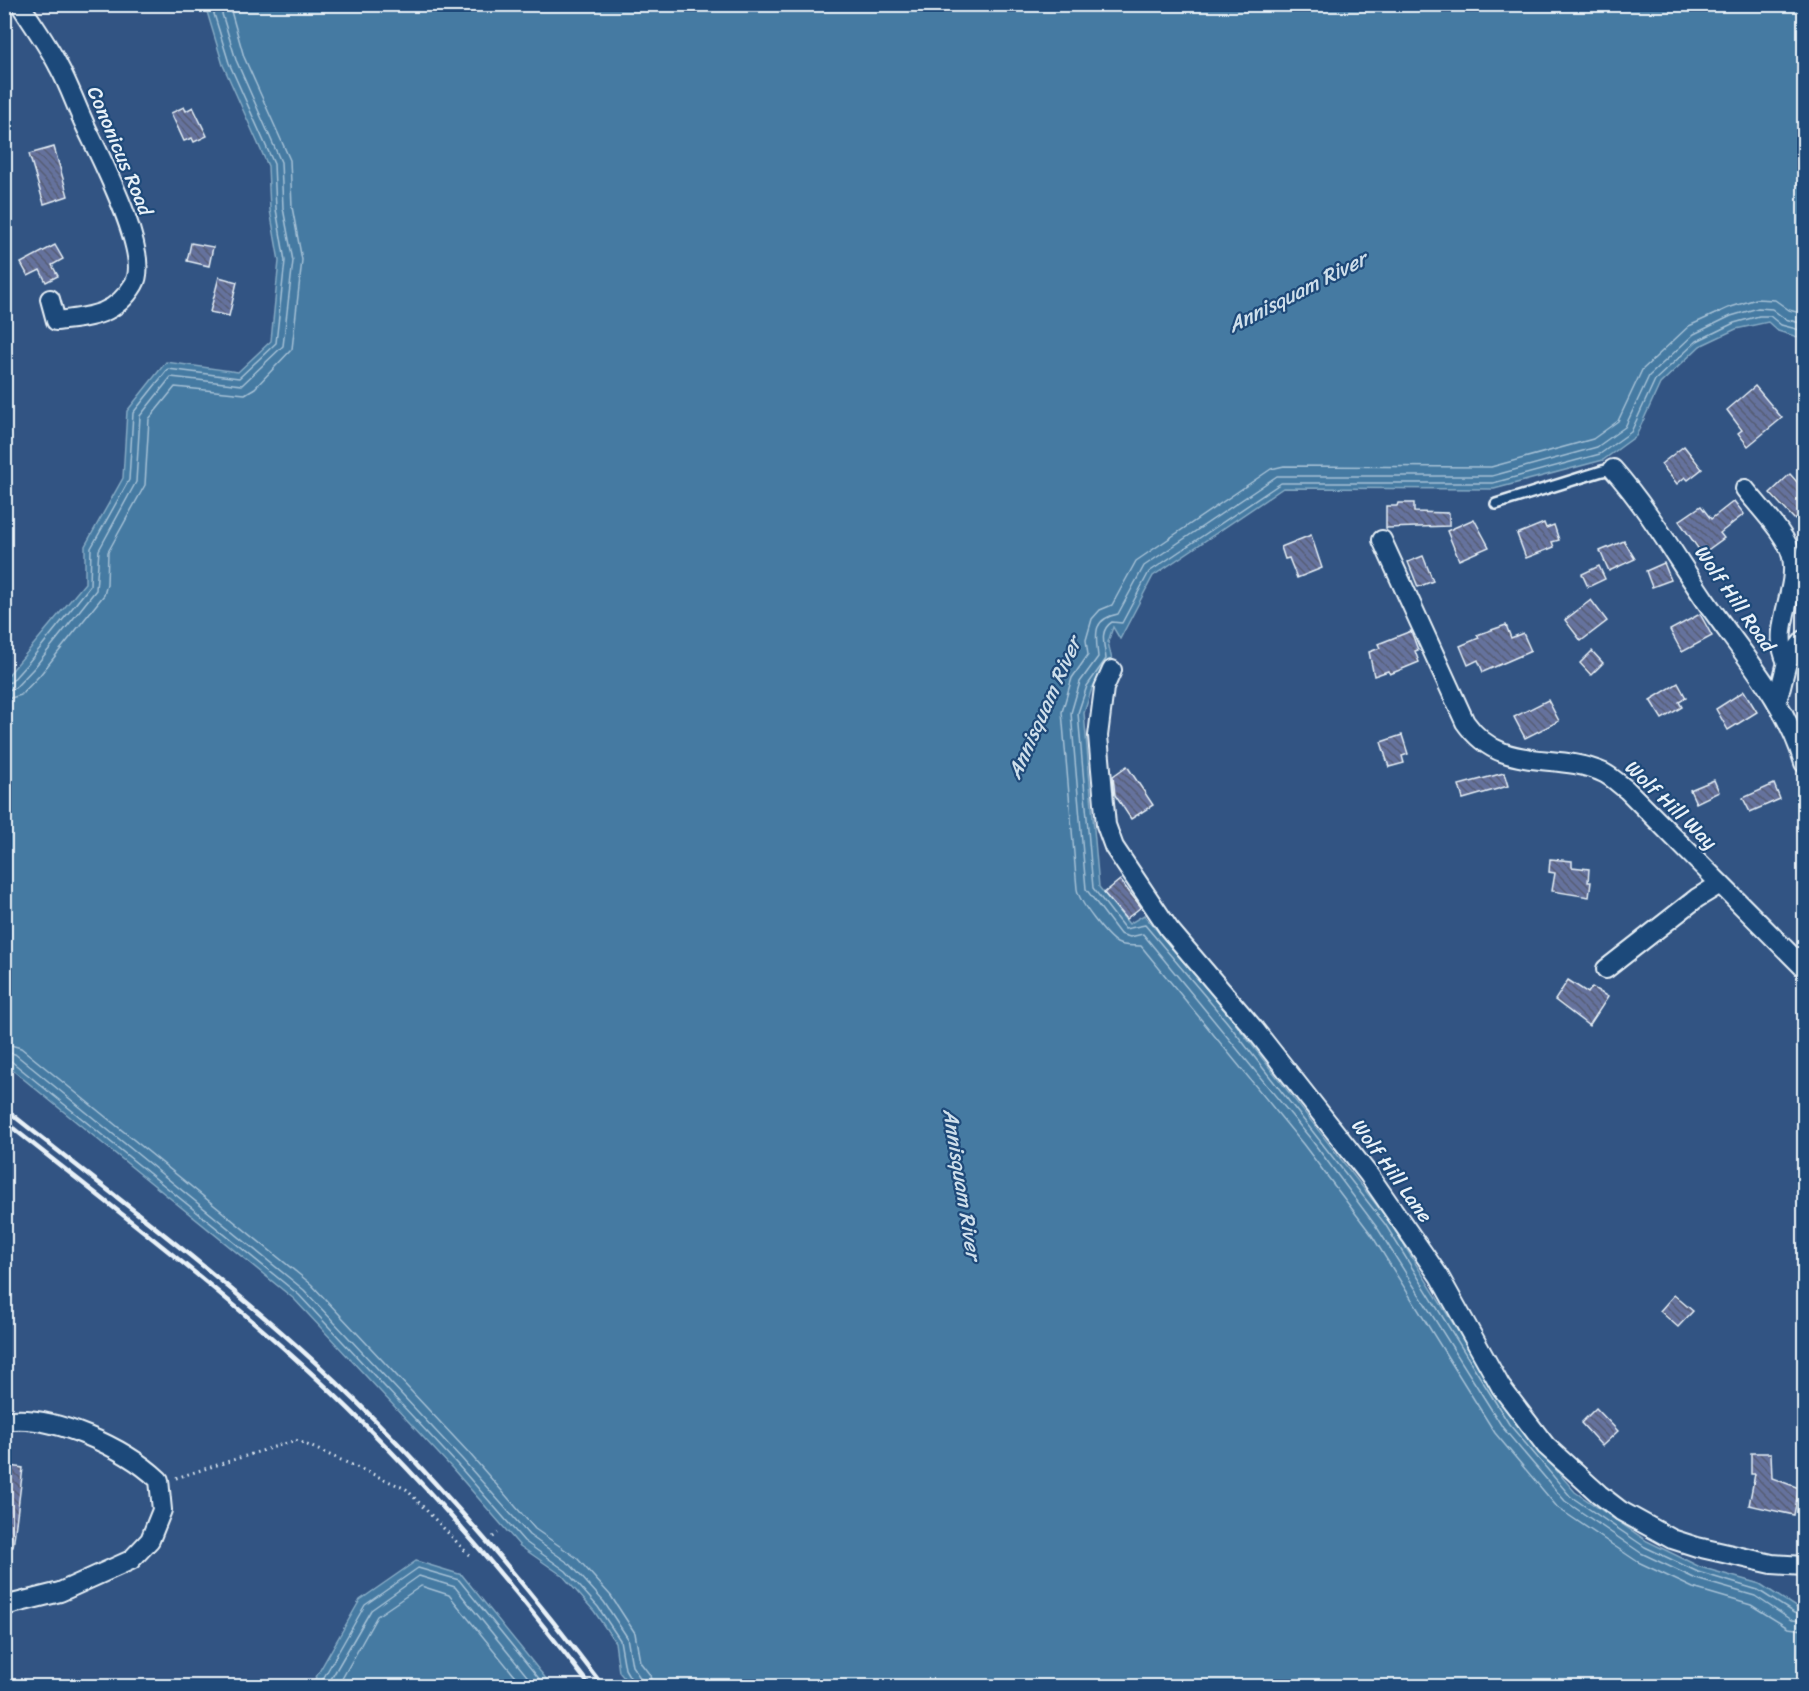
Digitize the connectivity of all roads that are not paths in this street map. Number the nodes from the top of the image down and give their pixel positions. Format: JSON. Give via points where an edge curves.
{"nodes":[{"id":1,"x":20,"y":4,"type":"edge"},
{"id":2,"x":50,"y":299,"type":"dead end"},
{"id":3,"x":1613,"y":469,"type":"joint"},
{"id":4,"x":1745,"y":489,"type":"dead end"},
{"id":5,"x":1496,"y":504,"type":"dead end"},
{"id":6,"x":1382,"y":540,"type":"dead end"},
{"id":7,"x":1804,"y":640,"type":"edge"},
{"id":8,"x":1787,"y":662,"type":"junction"},
{"id":9,"x":1112,"y":670,"type":"dead end"},
{"id":10,"x":1777,"y":702,"type":"junction"},
{"id":11,"x":1804,"y":763,"type":"edge"},
{"id":12,"x":1720,"y":884,"type":"junction"},
{"id":13,"x":1804,"y":968,"type":"edge"},
{"id":14,"x":1606,"y":969,"type":"dead end"},
{"id":15,"x":4,"y":1421,"type":"edge"},
{"id":16,"x":1804,"y":1566,"type":"edge"},
{"id":17,"x":4,"y":1606,"type":"edge"}],
"edges":[{"from":1,"to":2,"type":"street","name":"Cononicus Road","via":[[60,67],[103,162],[124,210],[139,270],[135,283],[113,309],[56,321]]},
{"from":3,"to":5,"type":"lane"},
{"from":3,"to":10,"type":"street","name":"Wolf Hill Road"},
{"from":4,"to":8,"type":"street","via":[[1786,542],[1793,560],[1783,622]]},
{"from":6,"to":12,"type":"street","name":"Wolf Hill Way","via":[[1465,722],[1478,737],[1501,754],[1583,766],[1606,774],[1627,790]]},
{"from":7,"to":8,"type":"street"},
{"from":8,"to":10,"type":"street"},
{"from":9,"to":16,"type":"street","name":"Wolf Hill Lane","via":[[1104,688],[1098,736],[1106,825],[1114,847],[1169,929],[1370,1176],[1439,1276],[1501,1387],[1546,1446],[1599,1494],[1672,1539],[1772,1564]]},
{"from":10,"to":11,"type":"street","name":"Wolf Hill Road"},
{"from":12,"to":13,"type":"street","name":"Wolf Hill Way"},
{"from":12,"to":14,"type":"street"},
{"from":15,"to":17,"type":"street","via":[[21,1418],[91,1437],[140,1461],[159,1480],[162,1510],[150,1540],[131,1560],[60,1592]]}]}
